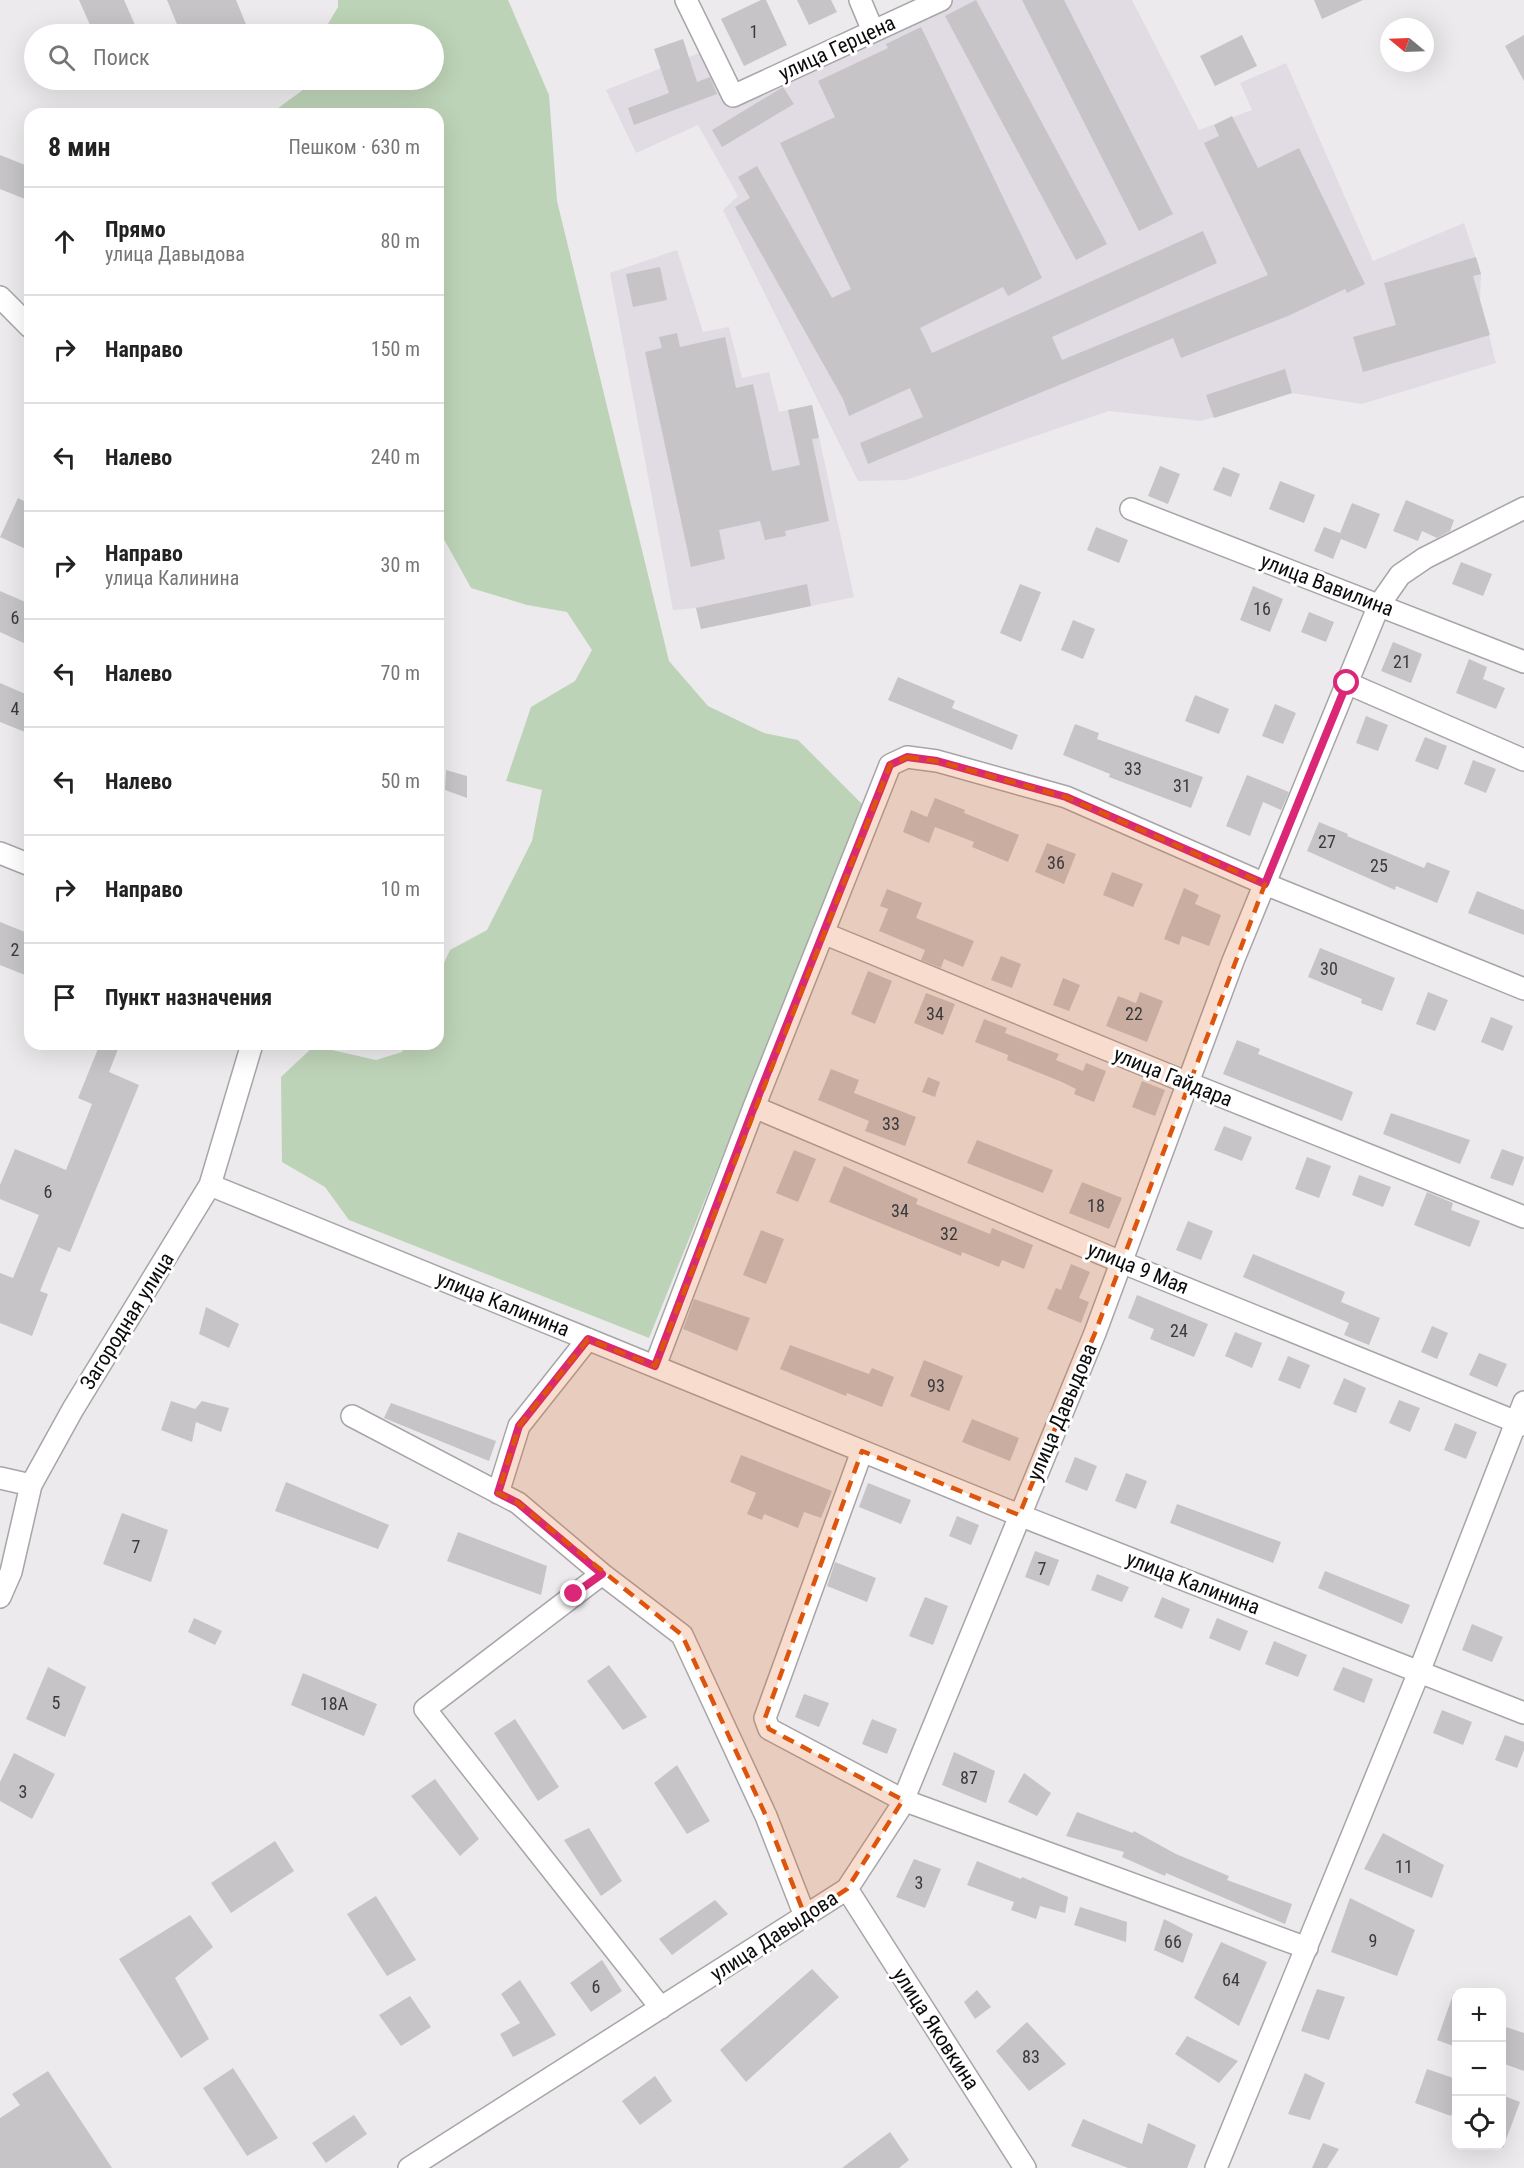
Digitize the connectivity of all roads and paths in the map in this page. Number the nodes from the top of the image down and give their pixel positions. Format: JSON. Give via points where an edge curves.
{"nodes":[{"id":1,"x":686,"y":0,"type":"edge"},
{"id":2,"x":860,"y":0,"type":"edge"},
{"id":3,"x":941,"y":0,"type":"edge"},
{"id":4,"x":873,"y":31,"type":"junction"},
{"id":5,"x":0,"y":297,"type":"edge"},
{"id":6,"x":24,"y":321,"type":"edge"},
{"id":7,"x":1524,"y":508,"type":"edge"},
{"id":8,"x":1131,"y":509,"type":"dead end"},
{"id":9,"x":1379,"y":605,"type":"junction"},
{"id":10,"x":1524,"y":662,"type":"edge"},
{"id":11,"x":1347,"y":683,"type":"junction"},
{"id":12,"x":1524,"y":760,"type":"edge"},
{"id":13,"x":0,"y":853,"type":"edge"},
{"id":14,"x":24,"y":863,"type":"edge"},
{"id":15,"x":1265,"y":884,"type":"junction"},
{"id":16,"x":823,"y":933,"type":"junction"},
{"id":17,"x":1524,"y":989,"type":"edge"},
{"id":18,"x":250,"y":1050,"type":"edge"},
{"id":19,"x":1188,"y":1083,"type":"junction"},
{"id":20,"x":754,"y":1107,"type":"junction"},
{"id":21,"x":210,"y":1185,"type":"junction"},
{"id":22,"x":1524,"y":1217,"type":"edge"},
{"id":23,"x":1121,"y":1262,"type":"junction"},
{"id":24,"x":588,"y":1339,"type":"junction"},
{"id":25,"x":655,"y":1366,"type":"junction"},
{"id":26,"x":1524,"y":1402,"type":"edge"},
{"id":27,"x":352,"y":1416,"type":"dead end"},
{"id":28,"x":1520,"y":1423,"type":"edge"},
{"id":29,"x":862,"y":1451,"type":"junction"},
{"id":30,"x":0,"y":1478,"type":"edge"},
{"id":31,"x":31,"y":1485,"type":"junction"},
{"id":32,"x":498,"y":1493,"type":"junction"},
{"id":33,"x":1019,"y":1515,"type":"junction"},
{"id":34,"x":602,"y":1574,"type":"junction"},
{"id":35,"x":0,"y":1597,"type":"edge"},
{"id":36,"x":1419,"y":1672,"type":"junction"},
{"id":37,"x":1524,"y":1713,"type":"edge"},
{"id":38,"x":903,"y":1800,"type":"junction"},
{"id":39,"x":847,"y":1889,"type":"junction"},
{"id":40,"x":805,"y":1916,"type":"junction"},
{"id":41,"x":1307,"y":1948,"type":"junction"},
{"id":42,"x":661,"y":2008,"type":"junction"},
{"id":43,"x":409,"y":2168,"type":"edge"},
{"id":44,"x":1025,"y":2168,"type":"edge"},
{"id":45,"x":1216,"y":2168,"type":"edge"}],
"edges":[{"from":1,"to":4,"type":"street","name":"улица Герцена","via":[[733,96]]},
{"from":2,"to":4,"type":"street"},
{"from":3,"to":4,"type":"street","name":"улица Герцена"},
{"from":5,"to":6,"type":"street"},
{"from":7,"to":9,"type":"street","name":"улица Давыдова","via":[[1425,558],[1400,575]]},
{"from":8,"to":9,"type":"street","name":"улица Вавилина"},
{"from":9,"to":10,"type":"street","name":"улица Вавилина"},
{"from":9,"to":11,"type":"street","name":"улица Давыдова"},
{"from":11,"to":12,"type":"street"},
{"from":11,"to":15,"type":"street","name":"улица Давыдова"},
{"from":13,"to":14,"type":"street"},
{"from":15,"to":16,"type":"street","via":[[1066,797],[937,761],[907,757],[890,765]]},
{"from":15,"to":17,"type":"street"},
{"from":15,"to":19,"type":"street","name":"улица Давыдова"},
{"from":16,"to":19,"type":"street","name":"улица Гайдара"},
{"from":16,"to":20,"type":"street"},
{"from":18,"to":21,"type":"street","name":"Загородная улица"},
{"from":19,"to":22,"type":"street","name":"улица Гайдара"},
{"from":19,"to":23,"type":"street","name":"улица Давыдова"},
{"from":20,"to":23,"type":"street","name":"улица 9 Мая"},
{"from":20,"to":25,"type":"street"},
{"from":21,"to":24,"type":"street","name":"улица Калинина"},
{"from":21,"to":31,"type":"street","name":"Загородная улица"},
{"from":23,"to":28,"type":"street","name":"улица 9 Мая"},
{"from":23,"to":33,"type":"street","name":"улица Давыдова"},
{"from":24,"to":25,"type":"street","name":"улица Калинина"},
{"from":24,"to":32,"type":"street","via":[[519,1426]]},
{"from":25,"to":29,"type":"street","name":"улица Калинина"},
{"from":26,"to":28,"type":"street"},
{"from":27,"to":32,"type":"street"},
{"from":28,"to":36,"type":"street"},
{"from":29,"to":33,"type":"street","name":"улица Калинина"},
{"from":29,"to":38,"type":"street","via":[[765,1718],[769,1729]]},
{"from":30,"to":31,"type":"street"},
{"from":31,"to":35,"type":"street","name":"Загородная улица"},
{"from":32,"to":34,"type":"street","via":[[518,1503]]},
{"from":33,"to":36,"type":"street","name":"улица Калинина"},
{"from":33,"to":38,"type":"street","name":"улица Давыдова"},
{"from":34,"to":40,"type":"street","via":[[682,1635],[766,1816]]},
{"from":34,"to":42,"type":"street","via":[[425,1709]]},
{"from":36,"to":37,"type":"street","name":"улица Калинина"},
{"from":36,"to":41,"type":"street"},
{"from":38,"to":39,"type":"street","name":"улица Давыдова"},
{"from":38,"to":41,"type":"street"},
{"from":39,"to":40,"type":"street","name":"улица Давыдова"},
{"from":39,"to":44,"type":"street","name":"улица Яковкина"},
{"from":40,"to":42,"type":"street","name":"улица Давыдова"},
{"from":41,"to":45,"type":"street"},
{"from":42,"to":43,"type":"street","name":"улица Давыдова"}]}
